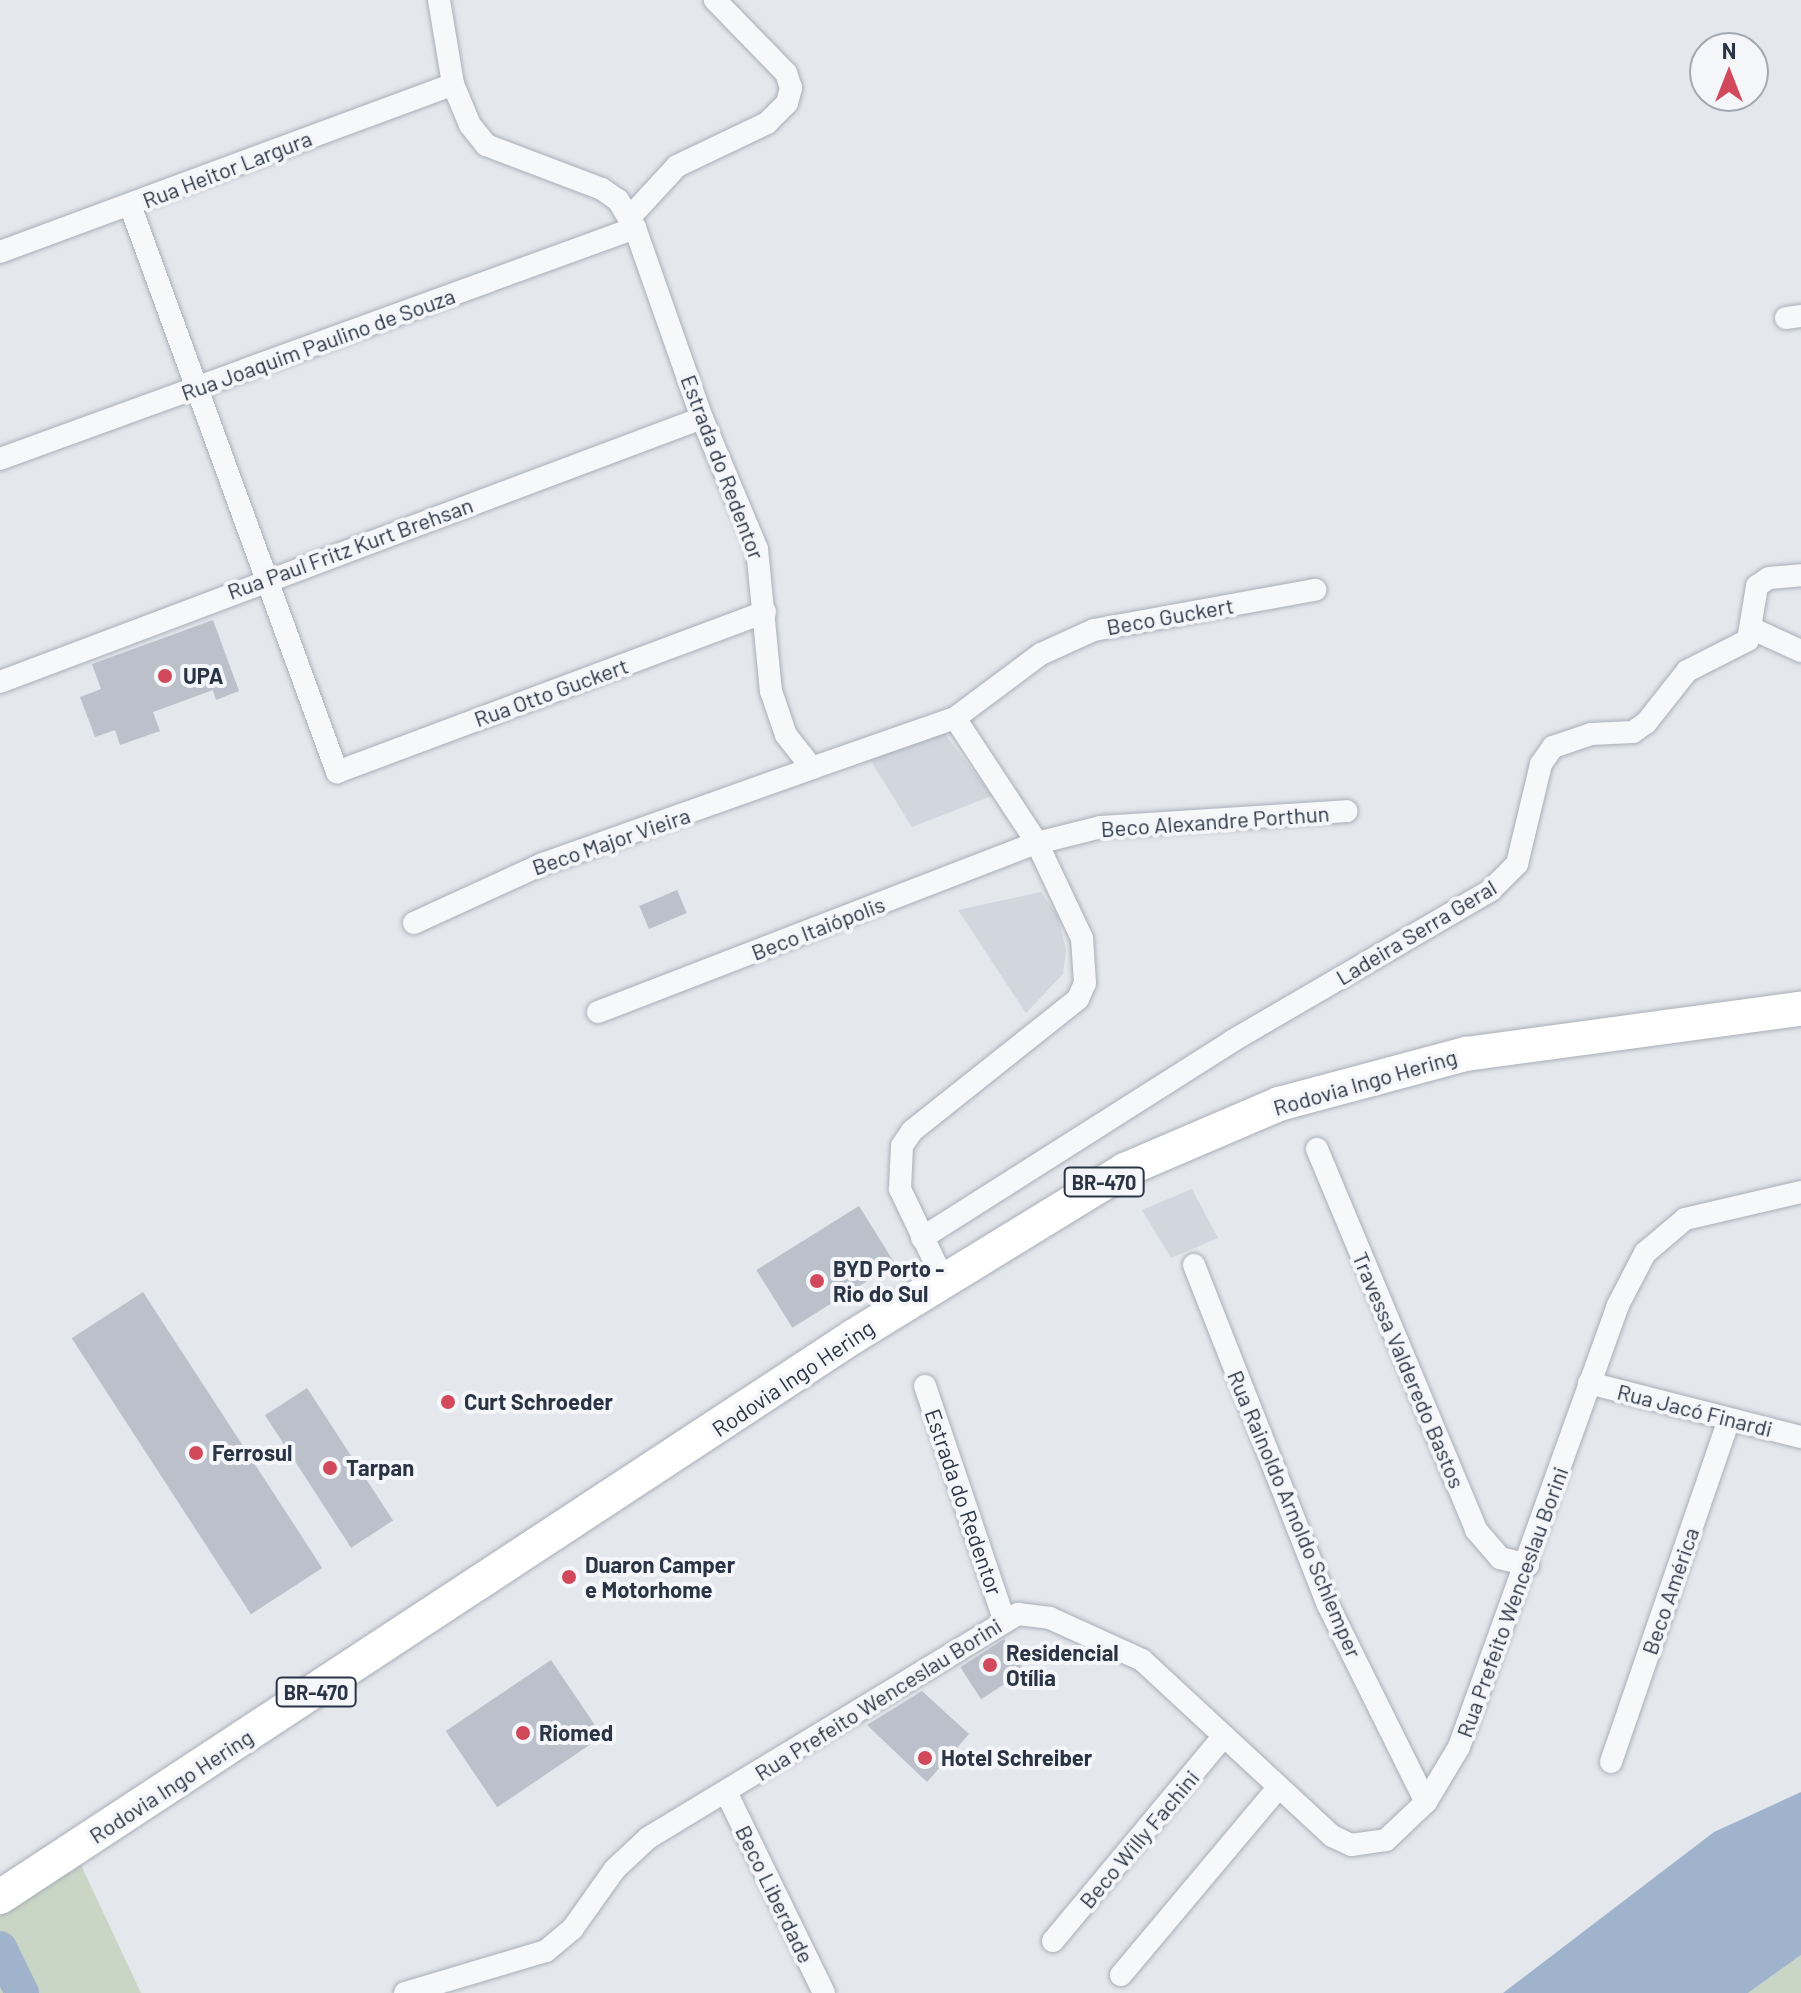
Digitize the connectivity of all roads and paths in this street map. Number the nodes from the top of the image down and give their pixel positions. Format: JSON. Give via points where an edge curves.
{"nodes":[{"id":1,"x":439,"y":0,"type":"edge"},
{"id":2,"x":715,"y":0,"type":"edge"},
{"id":3,"x":453,"y":84,"type":"junction"},
{"id":4,"x":130,"y":205,"type":"junction"},
{"id":5,"x":633,"y":223,"type":"junction"},
{"id":6,"x":0,"y":252,"type":"edge"},
{"id":7,"x":197,"y":388,"type":"junction"},
{"id":8,"x":702,"y":418,"type":"junction"},
{"id":9,"x":0,"y":459,"type":"edge"},
{"id":10,"x":1801,"y":575,"type":"edge"},
{"id":11,"x":266,"y":578,"type":"junction"},
{"id":12,"x":1315,"y":590,"type":"dead end"},
{"id":13,"x":765,"y":612,"type":"junction"},
{"id":14,"x":1753,"y":629,"type":"junction"},
{"id":15,"x":1801,"y":651,"type":"edge"},
{"id":16,"x":0,"y":682,"type":"edge"},
{"id":17,"x":955,"y":718,"type":"junction"},
{"id":18,"x":812,"y":768,"type":"junction"},
{"id":19,"x":1346,"y":811,"type":"dead end"},
{"id":20,"x":1037,"y":843,"type":"junction"},
{"id":21,"x":414,"y":923,"type":"dead end"},
{"id":22,"x":1801,"y":1009,"type":"edge"},
{"id":23,"x":598,"y":1012,"type":"dead end"},
{"id":24,"x":1317,"y":1149,"type":"dead end"},
{"id":25,"x":1801,"y":1192,"type":"edge"},
{"id":26,"x":922,"y":1238,"type":"junction"},
{"id":27,"x":1194,"y":1265,"type":"dead end"},
{"id":28,"x":943,"y":1279,"type":"junction"},
{"id":29,"x":1589,"y":1383,"type":"junction"},
{"id":30,"x":925,"y":1386,"type":"dead end"},
{"id":31,"x":1729,"y":1420,"type":"junction"},
{"id":32,"x":1801,"y":1437,"type":"edge"},
{"id":33,"x":1528,"y":1565,"type":"junction"},
{"id":34,"x":1004,"y":1619,"type":"junction"},
{"id":35,"x":1224,"y":1736,"type":"junction"},
{"id":36,"x":1611,"y":1762,"type":"dead end"},
{"id":37,"x":1277,"y":1789,"type":"junction"},
{"id":38,"x":727,"y":1794,"type":"junction"},
{"id":39,"x":1426,"y":1802,"type":"junction"},
{"id":40,"x":1,"y":1896,"type":"edge"},
{"id":41,"x":1053,"y":1941,"type":"dead end"},
{"id":42,"x":1121,"y":1975,"type":"dead end"},
{"id":43,"x":405,"y":1993,"type":"edge"},
{"id":44,"x":824,"y":1993,"type":"edge"}],
"edges":[{"from":1,"to":3,"type":"street","name":"Estrada do Redentor"},
{"from":2,"to":5,"type":"street","via":[[786,73],[791,88],[787,103],[767,123],[669,171]]},
{"from":3,"to":4,"type":"street","name":"Rua Heitor Largura"},
{"from":3,"to":5,"type":"street","name":"Estrada do Redentor","via":[[470,125],[486,145],[602,189]]},
{"from":4,"to":6,"type":"street","name":"Rua Heitor Largura"},
{"from":4,"to":7,"type":"street"},
{"from":5,"to":7,"type":"street","name":"Rua Joaquim Paulino de Souza"},
{"from":5,"to":8,"type":"street","name":"Estrada do Redentor"},
{"from":7,"to":9,"type":"street","name":"Rua Joaquim Paulino de Souza"},
{"from":7,"to":11,"type":"street"},
{"from":8,"to":11,"type":"street","name":"Rua Paul Fritz Kurt Brehsan"},
{"from":8,"to":13,"type":"street","name":"Estrada do Redentor","via":[[757,549]]},
{"from":10,"to":14,"type":"street","via":[[1769,578],[1757,586]]},
{"from":11,"to":13,"type":"street","name":"Rua Otto Guckert","via":[[337,772]]},
{"from":11,"to":16,"type":"street","name":"Rua Paul Fritz Kurt Brehsan"},
{"from":12,"to":17,"type":"street","name":"Beco Guckert","via":[[1094,630],[1041,654]]},
{"from":13,"to":18,"type":"street","name":"Estrada do Redentor","via":[[776,715]]},
{"from":14,"to":15,"type":"street"},
{"from":14,"to":26,"type":"street","name":"Ladeira Serra Geral","via":[[1738,648],[1687,671],[1633,732],[1591,734],[1553,747],[1541,764],[1517,864],[1491,890],[1232,1041]]},
{"from":17,"to":18,"type":"street"},
{"from":17,"to":20,"type":"street"},
{"from":18,"to":21,"type":"street","name":"Beco Major Vieira","via":[[543,864]]},
{"from":19,"to":20,"type":"street","name":"Beco Alexandre Porthun","via":[[1101,827]]},
{"from":20,"to":23,"type":"street","name":"Beco Itaiópolis"},
{"from":20,"to":26,"type":"street","via":[[1082,938],[1085,983],[1078,999],[912,1131],[897,1165],[900,1189]]},
{"from":22,"to":28,"type":"highway","name":"Rodovia Ingo Hering","number":"BR-470","via":[[1466,1054],[1314,1093],[1125,1170]]},
{"from":24,"to":33,"type":"street","name":"Travessa Valderedo Bastos","via":[[1476,1530],[1500,1558]]},
{"from":25,"to":29,"type":"street","name":"Rua Prefeito Wenceslau Borini","via":[[1711,1209],[1663,1234],[1645,1253],[1617,1307]]},
{"from":26,"to":28,"type":"street"},
{"from":27,"to":39,"type":"street","name":"Rua Rainoldo Arnoldo Schlemper","via":[[1328,1605]]},
{"from":28,"to":40,"type":"highway","name":"Rodovia Ingo Hering","number":"BR-470"},
{"from":29,"to":31,"type":"street","name":"Rua Jacó Finardi"},
{"from":29,"to":33,"type":"street","name":"Rua Prefeito Wenceslau Borini"},
{"from":30,"to":34,"type":"street","name":"Estrada do Redentor"},
{"from":31,"to":32,"type":"street","name":"Rua Jacó Finardi"},
{"from":31,"to":36,"type":"street","name":"Beco América"},
{"from":33,"to":39,"type":"street","name":"Rua Prefeito Wenceslau Borini","via":[[1459,1747]]},
{"from":34,"to":35,"type":"street","name":"Rua Prefeito Wenceslau Borini","via":[[1018,1614],[1050,1618],[1123,1649],[1162,1673]]},
{"from":34,"to":38,"type":"street","name":"Rua Prefeito Wenceslau Borini"},
{"from":35,"to":37,"type":"street","name":"Rua Prefeito Wenceslau Borini"},
{"from":35,"to":41,"type":"street","name":"Beco Willy Fachini"},
{"from":37,"to":39,"type":"street","name":"Rua Prefeito Wenceslau Borini","via":[[1332,1836],[1351,1845],[1386,1840]]},
{"from":37,"to":42,"type":"street"},
{"from":38,"to":43,"type":"street","name":"Rua Prefeito Wenceslau Borini","via":[[636,1847],[573,1928],[546,1951]]},
{"from":38,"to":44,"type":"street","name":"Beco Liberdade"}]}
